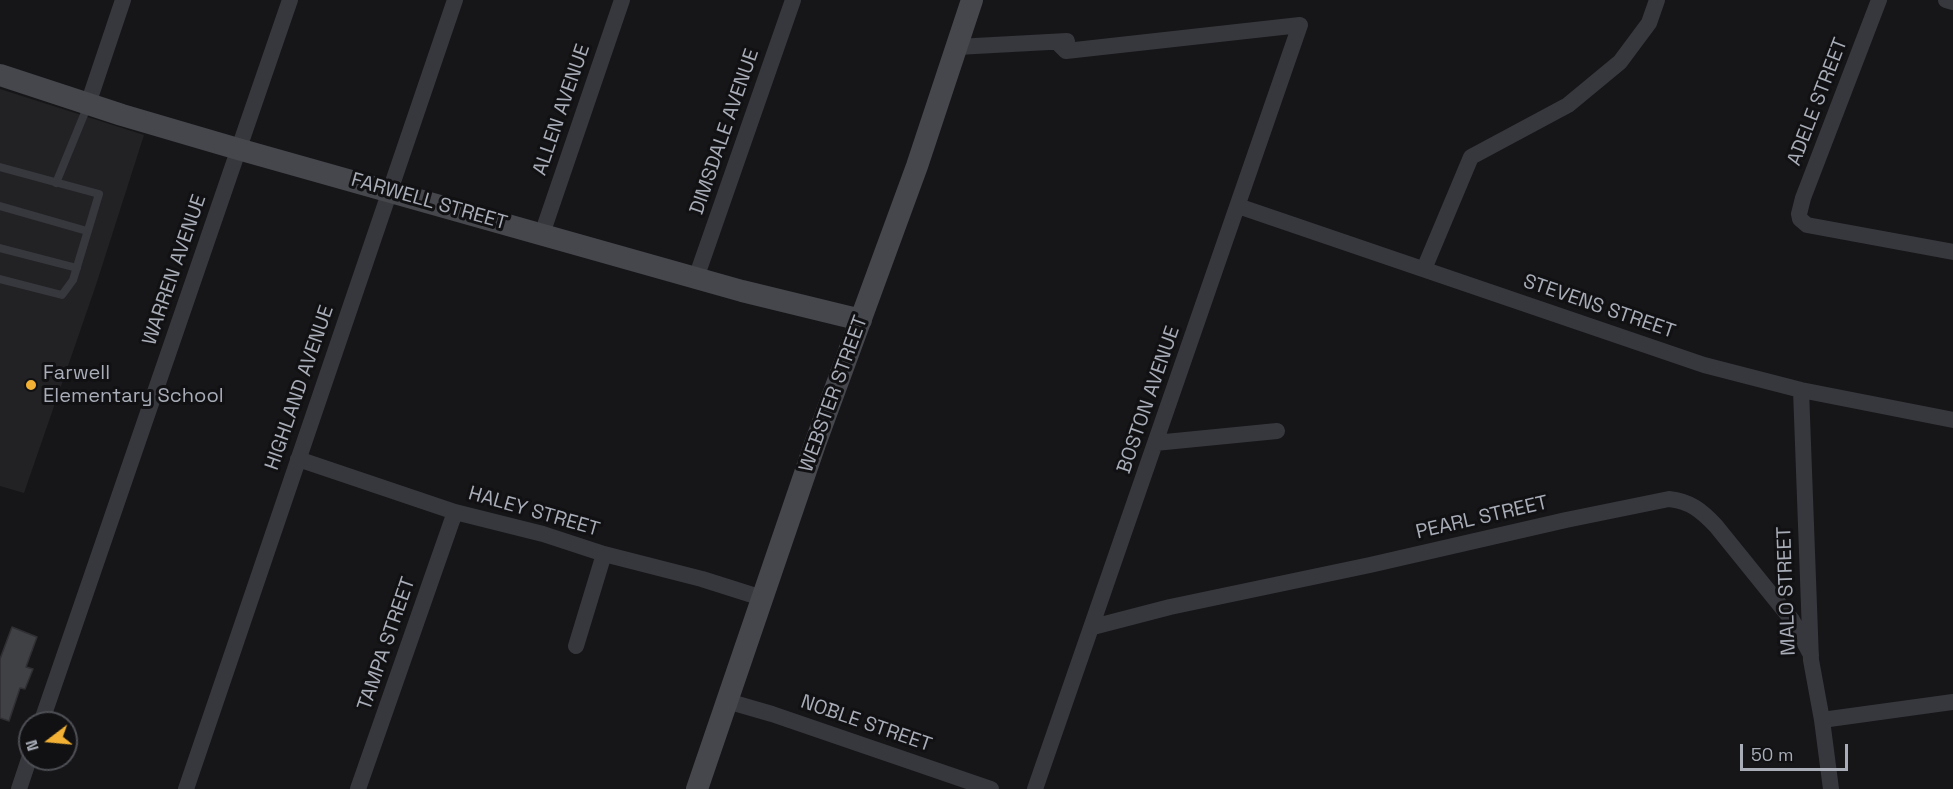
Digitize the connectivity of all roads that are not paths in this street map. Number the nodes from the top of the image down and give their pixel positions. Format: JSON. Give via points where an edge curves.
{"nodes":[{"id":1,"x":123,"y":0,"type":"edge"},
{"id":2,"x":290,"y":0,"type":"edge"},
{"id":3,"x":455,"y":0,"type":"edge"},
{"id":4,"x":622,"y":0,"type":"edge"},
{"id":5,"x":793,"y":0,"type":"edge"},
{"id":6,"x":972,"y":0,"type":"edge"},
{"id":7,"x":1656,"y":0,"type":"edge"},
{"id":8,"x":1879,"y":0,"type":"edge"},
{"id":9,"x":1946,"y":0,"type":"edge"},
{"id":10,"x":1953,"y":2,"type":"edge"},
{"id":11,"x":1082,"y":40,"type":"dead end"},
{"id":12,"x":1057,"y":42,"type":"junction"},
{"id":13,"x":957,"y":47,"type":"junction"},
{"id":14,"x":0,"y":75,"type":"edge"},
{"id":15,"x":88,"y":104,"type":"junction"},
{"id":16,"x":238,"y":148,"type":"junction"},
{"id":17,"x":0,"y":166,"type":"edge"},
{"id":18,"x":56,"y":183,"type":"junction"},
{"id":19,"x":390,"y":191,"type":"junction"},
{"id":20,"x":0,"y":206,"type":"edge"},
{"id":21,"x":1238,"y":206,"type":"junction"},
{"id":22,"x":87,"y":231,"type":"junction"},
{"id":23,"x":542,"y":234,"type":"junction"},
{"id":24,"x":0,"y":248,"type":"edge"},
{"id":25,"x":1953,"y":252,"type":"edge"},
{"id":26,"x":76,"y":268,"type":"junction"},
{"id":27,"x":1424,"y":269,"type":"junction"},
{"id":28,"x":696,"y":278,"type":"junction"},
{"id":29,"x":0,"y":279,"type":"edge"},
{"id":30,"x":861,"y":320,"type":"junction"},
{"id":31,"x":1801,"y":390,"type":"junction"},
{"id":32,"x":1953,"y":420,"type":"edge"},
{"id":33,"x":1277,"y":431,"type":"dead end"},
{"id":34,"x":1155,"y":443,"type":"junction"},
{"id":35,"x":298,"y":459,"type":"junction"},
{"id":36,"x":455,"y":512,"type":"junction"},
{"id":37,"x":604,"y":554,"type":"junction"},
{"id":38,"x":762,"y":598,"type":"junction"},
{"id":39,"x":1093,"y":627,"type":"junction"},
{"id":40,"x":576,"y":646,"type":"dead end"},
{"id":41,"x":1811,"y":656,"type":"junction"},
{"id":42,"x":727,"y":701,"type":"junction"},
{"id":43,"x":1953,"y":702,"type":"edge"},
{"id":44,"x":45,"y":711,"type":"edge"},
{"id":45,"x":1822,"y":720,"type":"junction"},
{"id":46,"x":25,"y":771,"type":"edge"},
{"id":47,"x":19,"y":789,"type":"edge"},
{"id":48,"x":186,"y":789,"type":"edge"},
{"id":49,"x":358,"y":789,"type":"edge"},
{"id":50,"x":697,"y":789,"type":"edge"},
{"id":51,"x":990,"y":789,"type":"edge"},
{"id":52,"x":1035,"y":789,"type":"edge"},
{"id":53,"x":1831,"y":789,"type":"edge"}],
"edges":[{"from":1,"to":15,"type":"street"},
{"from":2,"to":16,"type":"street","name":"WARREN AVENUE"},
{"from":3,"to":19,"type":"street","name":"HIGHLAND AVENUE"},
{"from":4,"to":23,"type":"street","name":"ALLEN AVENUE"},
{"from":5,"to":28,"type":"street","name":"DIMSDALE AVENUE"},
{"from":6,"to":13,"type":"main road","name":"WEBSTER STREET"},
{"from":7,"to":27,"type":"street","via":[[1649,23],[1620,62],[1568,105],[1471,157]]},
{"from":8,"to":25,"type":"street","name":"ADELE STREET","via":[[1803,198],[1800,219],[1807,225]]},
{"from":9,"to":10,"type":"street"},
{"from":11,"to":12,"type":"street"},
{"from":12,"to":13,"type":"street"},
{"from":12,"to":21,"type":"street","name":"BOSTON AVENUE","via":[[1066,51],[1300,25]]},
{"from":13,"to":30,"type":"main road","name":"WEBSTER STREET"},
{"from":14,"to":15,"type":"main road","name":"FARWELL STREET"},
{"from":15,"to":16,"type":"main road","name":"FARWELL STREET"},
{"from":15,"to":18,"type":"lane"},
{"from":16,"to":19,"type":"main road","name":"FARWELL STREET"},
{"from":16,"to":44,"type":"street","name":"WARREN AVENUE"},
{"from":17,"to":18,"type":"lane"},
{"from":18,"to":22,"type":"lane","via":[[99,194]]},
{"from":19,"to":23,"type":"main road","name":"FARWELL STREET"},
{"from":19,"to":35,"type":"street","name":"HIGHLAND AVENUE"},
{"from":20,"to":22,"type":"lane"},
{"from":21,"to":27,"type":"street","name":"STEVENS STREET"},
{"from":21,"to":34,"type":"street","name":"BOSTON AVENUE"},
{"from":22,"to":26,"type":"lane"},
{"from":23,"to":28,"type":"main road","name":"FARWELL STREET"},
{"from":24,"to":26,"type":"lane"},
{"from":26,"to":29,"type":"lane","via":[[62,295]]},
{"from":27,"to":31,"type":"street","name":"STEVENS STREET","via":[[1704,365]]},
{"from":28,"to":30,"type":"main road","name":"FARWELL STREET"},
{"from":30,"to":38,"type":"main road","name":"WEBSTER STREET"},
{"from":31,"to":32,"type":"street","name":"STEVENS STREET"},
{"from":31,"to":41,"type":"street","name":"MALO STREET"},
{"from":33,"to":34,"type":"street"},
{"from":34,"to":39,"type":"street","name":"BOSTON AVENUE"},
{"from":35,"to":36,"type":"street","name":"HALEY STREET"},
{"from":35,"to":48,"type":"street","name":"HIGHLAND AVENUE"},
{"from":36,"to":37,"type":"street","name":"HALEY STREET"},
{"from":36,"to":49,"type":"street","name":"TAMPA STREET"},
{"from":37,"to":38,"type":"street","name":"HALEY STREET"},
{"from":37,"to":40,"type":"street"},
{"from":38,"to":42,"type":"main road","name":"WEBSTER STREET"},
{"from":39,"to":41,"type":"street","name":"PEARL STREET","via":[[1669,499],[1695,507],[1716,526],[1792,620]]},
{"from":39,"to":52,"type":"street","name":"BOSTON AVENUE"},
{"from":41,"to":45,"type":"street","name":"MALO STREET"},
{"from":42,"to":50,"type":"main road","name":"WEBSTER STREET"},
{"from":42,"to":51,"type":"street","name":"NOBLE STREET"},
{"from":43,"to":45,"type":"street"},
{"from":45,"to":53,"type":"street","name":"MALO STREET"},
{"from":46,"to":47,"type":"street"}]}
